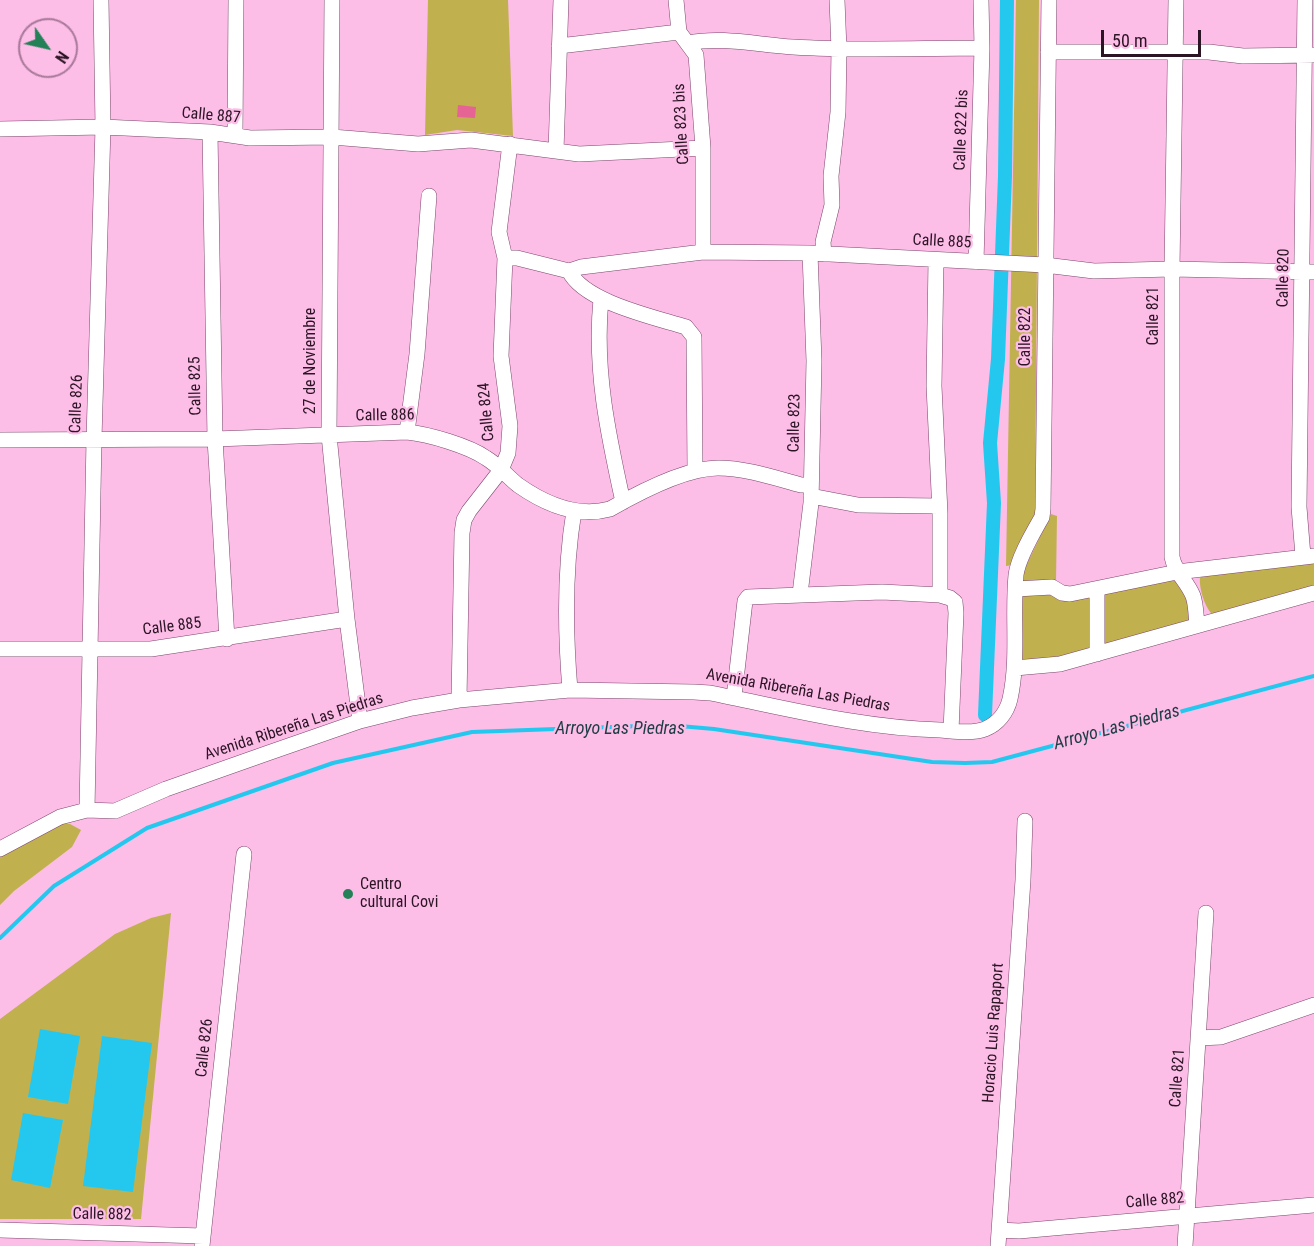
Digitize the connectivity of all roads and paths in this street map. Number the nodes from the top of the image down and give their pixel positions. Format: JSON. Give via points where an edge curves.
{"nodes":[{"id":1,"x":101,"y":0,"type":"edge"},
{"id":2,"x":236,"y":0,"type":"edge"},
{"id":3,"x":332,"y":0,"type":"edge"},
{"id":4,"x":561,"y":0,"type":"edge"},
{"id":5,"x":676,"y":0,"type":"edge"},
{"id":6,"x":837,"y":0,"type":"edge"},
{"id":7,"x":981,"y":0,"type":"edge"},
{"id":8,"x":1049,"y":0,"type":"edge"},
{"id":9,"x":1176,"y":0,"type":"edge"},
{"id":10,"x":1305,"y":0,"type":"edge"},
{"id":11,"x":683,"y":37,"type":"junction"},
{"id":12,"x":559,"y":45,"type":"junction"},
{"id":13,"x":982,"y":48,"type":"junction"},
{"id":14,"x":839,"y":49,"type":"junction"},
{"id":15,"x":1048,"y":52,"type":"junction"},
{"id":16,"x":1176,"y":52,"type":"junction"},
{"id":17,"x":1309,"y":55,"type":"edge"},
{"id":18,"x":103,"y":128,"type":"junction"},
{"id":19,"x":0,"y":129,"type":"edge"},
{"id":20,"x":210,"y":132,"type":"junction"},
{"id":21,"x":235,"y":135,"type":"junction"},
{"id":22,"x":332,"y":137,"type":"junction"},
{"id":23,"x":510,"y":144,"type":"junction"},
{"id":24,"x":702,"y":148,"type":"junction"},
{"id":25,"x":556,"y":151,"type":"junction"},
{"id":26,"x":429,"y":196,"type":"dead end"},
{"id":27,"x":704,"y":252,"type":"junction"},
{"id":28,"x":817,"y":254,"type":"junction"},
{"id":29,"x":506,"y":258,"type":"junction"},
{"id":30,"x":936,"y":260,"type":"junction"},
{"id":31,"x":982,"y":262,"type":"junction"},
{"id":32,"x":1045,"y":265,"type":"junction"},
{"id":33,"x":1172,"y":269,"type":"junction"},
{"id":34,"x":569,"y":271,"type":"junction"},
{"id":35,"x":1308,"y":272,"type":"edge"},
{"id":36,"x":601,"y":299,"type":"junction"},
{"id":37,"x":407,"y":432,"type":"junction"},
{"id":38,"x":329,"y":435,"type":"junction"},
{"id":39,"x":94,"y":439,"type":"junction"},
{"id":40,"x":215,"y":439,"type":"junction"},
{"id":41,"x":0,"y":440,"type":"edge"},
{"id":42,"x":501,"y":470,"type":"junction"},
{"id":43,"x":695,"y":471,"type":"junction"},
{"id":44,"x":811,"y":490,"type":"junction"},
{"id":45,"x":622,"y":502,"type":"junction"},
{"id":46,"x":939,"y":506,"type":"junction"},
{"id":47,"x":574,"y":511,"type":"junction"},
{"id":48,"x":1308,"y":556,"type":"edge"},
{"id":49,"x":1177,"y":572,"type":"junction"},
{"id":50,"x":1016,"y":589,"type":"junction"},
{"id":51,"x":1097,"y":590,"type":"junction"},
{"id":52,"x":1314,"y":593,"type":"edge"},
{"id":53,"x":800,"y":594,"type":"junction"},
{"id":54,"x":940,"y":595,"type":"junction"},
{"id":55,"x":347,"y":619,"type":"junction"},
{"id":56,"x":1197,"y":625,"type":"junction"},
{"id":57,"x":227,"y":639,"type":"junction"},
{"id":58,"x":0,"y":649,"type":"edge"},
{"id":59,"x":90,"y":649,"type":"junction"},
{"id":60,"x":1097,"y":654,"type":"junction"},
{"id":61,"x":1015,"y":668,"type":"junction"},
{"id":62,"x":570,"y":690,"type":"junction"},
{"id":63,"x":734,"y":697,"type":"junction"},
{"id":64,"x":459,"y":700,"type":"junction"},
{"id":65,"x":360,"y":721,"type":"junction"},
{"id":66,"x":951,"y":731,"type":"junction"},
{"id":67,"x":87,"y":810,"type":"junction"},
{"id":68,"x":1025,"y":821,"type":"dead end"},
{"id":69,"x":0,"y":849,"type":"edge"},
{"id":70,"x":244,"y":854,"type":"dead end"},
{"id":71,"x":1206,"y":913,"type":"dead end"},
{"id":72,"x":1314,"y":1005,"type":"edge"},
{"id":73,"x":1198,"y":1038,"type":"junction"},
{"id":74,"x":1314,"y":1205,"type":"edge"},
{"id":75,"x":1187,"y":1216,"type":"junction"},
{"id":76,"x":0,"y":1230,"type":"edge"},
{"id":77,"x":999,"y":1230,"type":"junction"},
{"id":78,"x":157,"y":1240,"type":"edge"},
{"id":79,"x":203,"y":1241,"type":"edge"},
{"id":80,"x":998,"y":1246,"type":"edge"},
{"id":81,"x":1185,"y":1246,"type":"edge"}],
"edges":[{"from":1,"to":18,"type":"street","name":"Calle 826"},
{"from":2,"to":21,"type":"street"},
{"from":3,"to":22,"type":"street","name":"27 de Noviembre"},
{"from":4,"to":12,"type":"street"},
{"from":5,"to":11,"type":"street","name":"Calle 823 bis","via":[[677,26]]},
{"from":6,"to":14,"type":"street","name":"Calle 823"},
{"from":7,"to":13,"type":"street","name":"Calle 822 bis"},
{"from":8,"to":15,"type":"street","name":"Calle 822"},
{"from":9,"to":16,"type":"street","name":"Calle 821"},
{"from":10,"to":17,"type":"street","name":"Calle 820"},
{"from":11,"to":12,"type":"street"},
{"from":11,"to":14,"type":"street"},
{"from":11,"to":24,"type":"street","name":"Calle 823 bis","via":[[696,56]]},
{"from":12,"to":25,"type":"street"},
{"from":13,"to":14,"type":"street"},
{"from":13,"to":31,"type":"street","name":"Calle 822 bis"},
{"from":14,"to":28,"type":"street","name":"Calle 823","via":[[832,205]]},
{"from":15,"to":16,"type":"street"},
{"from":15,"to":32,"type":"street","name":"Calle 822"},
{"from":16,"to":17,"type":"street"},
{"from":16,"to":33,"type":"street","name":"Calle 821"},
{"from":17,"to":35,"type":"street","name":"Calle 820"},
{"from":18,"to":19,"type":"street","name":"Calle 887"},
{"from":18,"to":20,"type":"street","name":"Calle 887"},
{"from":18,"to":39,"type":"street","name":"Calle 826"},
{"from":20,"to":21,"type":"street","name":"Calle 887"},
{"from":20,"to":40,"type":"street","name":"Calle 825"},
{"from":21,"to":22,"type":"street","name":"Calle 887"},
{"from":22,"to":23,"type":"street","name":"Calle 887","via":[[418,144],[471,140]]},
{"from":22,"to":38,"type":"street","name":"27 de Noviembre"},
{"from":23,"to":25,"type":"street","name":"Calle 887"},
{"from":23,"to":29,"type":"street","name":"Calle 824","via":[[499,232]]},
{"from":24,"to":25,"type":"street","name":"Calle 887","via":[[594,154]]},
{"from":24,"to":27,"type":"street","name":"Calle 823 bis"},
{"from":26,"to":37,"type":"street"},
{"from":27,"to":28,"type":"street","name":"Calle 885"},
{"from":27,"to":34,"type":"street","name":"Calle 885"},
{"from":28,"to":30,"type":"street","name":"Calle 885"},
{"from":28,"to":44,"type":"street","name":"Calle 823"},
{"from":29,"to":34,"type":"street"},
{"from":29,"to":42,"type":"street","name":"Calle 824","via":[[501,368],[510,426],[508,453]]},
{"from":30,"to":31,"type":"street","name":"Calle 885"},
{"from":30,"to":46,"type":"street","via":[[934,386]]},
{"from":31,"to":32,"type":"street","name":"Calle 885"},
{"from":32,"to":33,"type":"street","name":"Calle 885","via":[[1094,271]]},
{"from":32,"to":50,"type":"street","name":"Calle 822","via":[[1043,509],[1018,567]]},
{"from":33,"to":35,"type":"street","name":"Calle 885"},
{"from":33,"to":49,"type":"street","name":"Calle 821","via":[[1172,557]]},
{"from":34,"to":36,"type":"street","via":[[573,280]]},
{"from":35,"to":48,"type":"street","name":"Calle 820","via":[[1299,507]]},
{"from":36,"to":43,"type":"street","via":[[686,327],[694,337]]},
{"from":36,"to":45,"type":"street","via":[[599,350],[604,415]]},
{"from":37,"to":38,"type":"street","name":"Calle 886"},
{"from":37,"to":42,"type":"street","name":"Calle 886","via":[[456,445],[485,457]]},
{"from":38,"to":40,"type":"street","name":"Calle 886"},
{"from":38,"to":55,"type":"street","name":"27 de Noviembre"},
{"from":39,"to":40,"type":"street","name":"Calle 886"},
{"from":39,"to":41,"type":"street","name":"Calle 886"},
{"from":39,"to":59,"type":"street","name":"Calle 826"},
{"from":40,"to":57,"type":"street","name":"Calle 825"},
{"from":42,"to":47,"type":"street","name":"Calle 886","via":[[536,496]]},
{"from":42,"to":64,"type":"street","name":"Calle 824","via":[[464,520]]},
{"from":43,"to":44,"type":"street","name":"Calle 886","via":[[727,468],[801,484]]},
{"from":43,"to":45,"type":"street","name":"Calle 886"},
{"from":44,"to":46,"type":"street","name":"Calle 886","via":[[858,505]]},
{"from":44,"to":53,"type":"street","name":"Calle 823"},
{"from":45,"to":47,"type":"street","name":"Calle 886","via":[[602,511]]},
{"from":46,"to":54,"type":"street"},
{"from":47,"to":62,"type":"street","via":[[567,565]]},
{"from":48,"to":49,"type":"street"},
{"from":49,"to":51,"type":"street"},
{"from":49,"to":56,"type":"street","name":"Calle 821","via":[[1194,598]]},
{"from":50,"to":51,"type":"street","via":[[1052,587],[1070,594]]},
{"from":50,"to":61,"type":"street","name":"Calle 822"},
{"from":51,"to":60,"type":"street"},
{"from":52,"to":56,"type":"street"},
{"from":53,"to":54,"type":"street"},
{"from":53,"to":63,"type":"street","via":[[748,597],[745,601]]},
{"from":54,"to":66,"type":"street","via":[[955,602],[956,613]]},
{"from":55,"to":57,"type":"street","name":"Calle 885"},
{"from":55,"to":65,"type":"street","name":"27 de Noviembre"},
{"from":56,"to":60,"type":"street"},
{"from":57,"to":59,"type":"street","name":"Calle 885","via":[[151,650]]},
{"from":58,"to":59,"type":"street","name":"Calle 885"},
{"from":59,"to":67,"type":"street","name":"Calle 826"},
{"from":60,"to":61,"type":"street","via":[[1060,664]]},
{"from":61,"to":66,"type":"street","name":"Avenida Ribereña Las Piedras","via":[[1010,700],[998,720],[974,732]]},
{"from":62,"to":63,"type":"street","name":"Avenida Ribereña Las Piedras","via":[[694,692]]},
{"from":62,"to":64,"type":"street","name":"Avenida Ribereña Las Piedras"},
{"from":63,"to":66,"type":"street","name":"Avenida Ribereña Las Piedras","via":[[838,720]]},
{"from":64,"to":65,"type":"street","name":"Avenida Ribereña Las Piedras"},
{"from":65,"to":67,"type":"street","name":"Avenida Ribereña Las Piedras","via":[[166,789],[115,811]]},
{"from":67,"to":69,"type":"street","name":"Avenida Ribereña Las Piedras","via":[[46,823]]},
{"from":68,"to":77,"type":"street","name":"Horacio Luis Rapaport"},
{"from":70,"to":79,"type":"street","name":"Calle 826"},
{"from":71,"to":73,"type":"street","name":"Calle 821"},
{"from":72,"to":73,"type":"street","via":[[1221,1037]]},
{"from":73,"to":75,"type":"street","name":"Calle 821"},
{"from":74,"to":75,"type":"street","name":"Calle 882"},
{"from":75,"to":77,"type":"street","name":"Calle 882"},
{"from":75,"to":81,"type":"street","name":"Calle 821"},
{"from":76,"to":78,"type":"street","name":"Calle 882"},
{"from":77,"to":80,"type":"street","name":"Horacio Luis Rapaport"},
{"from":78,"to":79,"type":"street","name":"Calle 882"}]}
